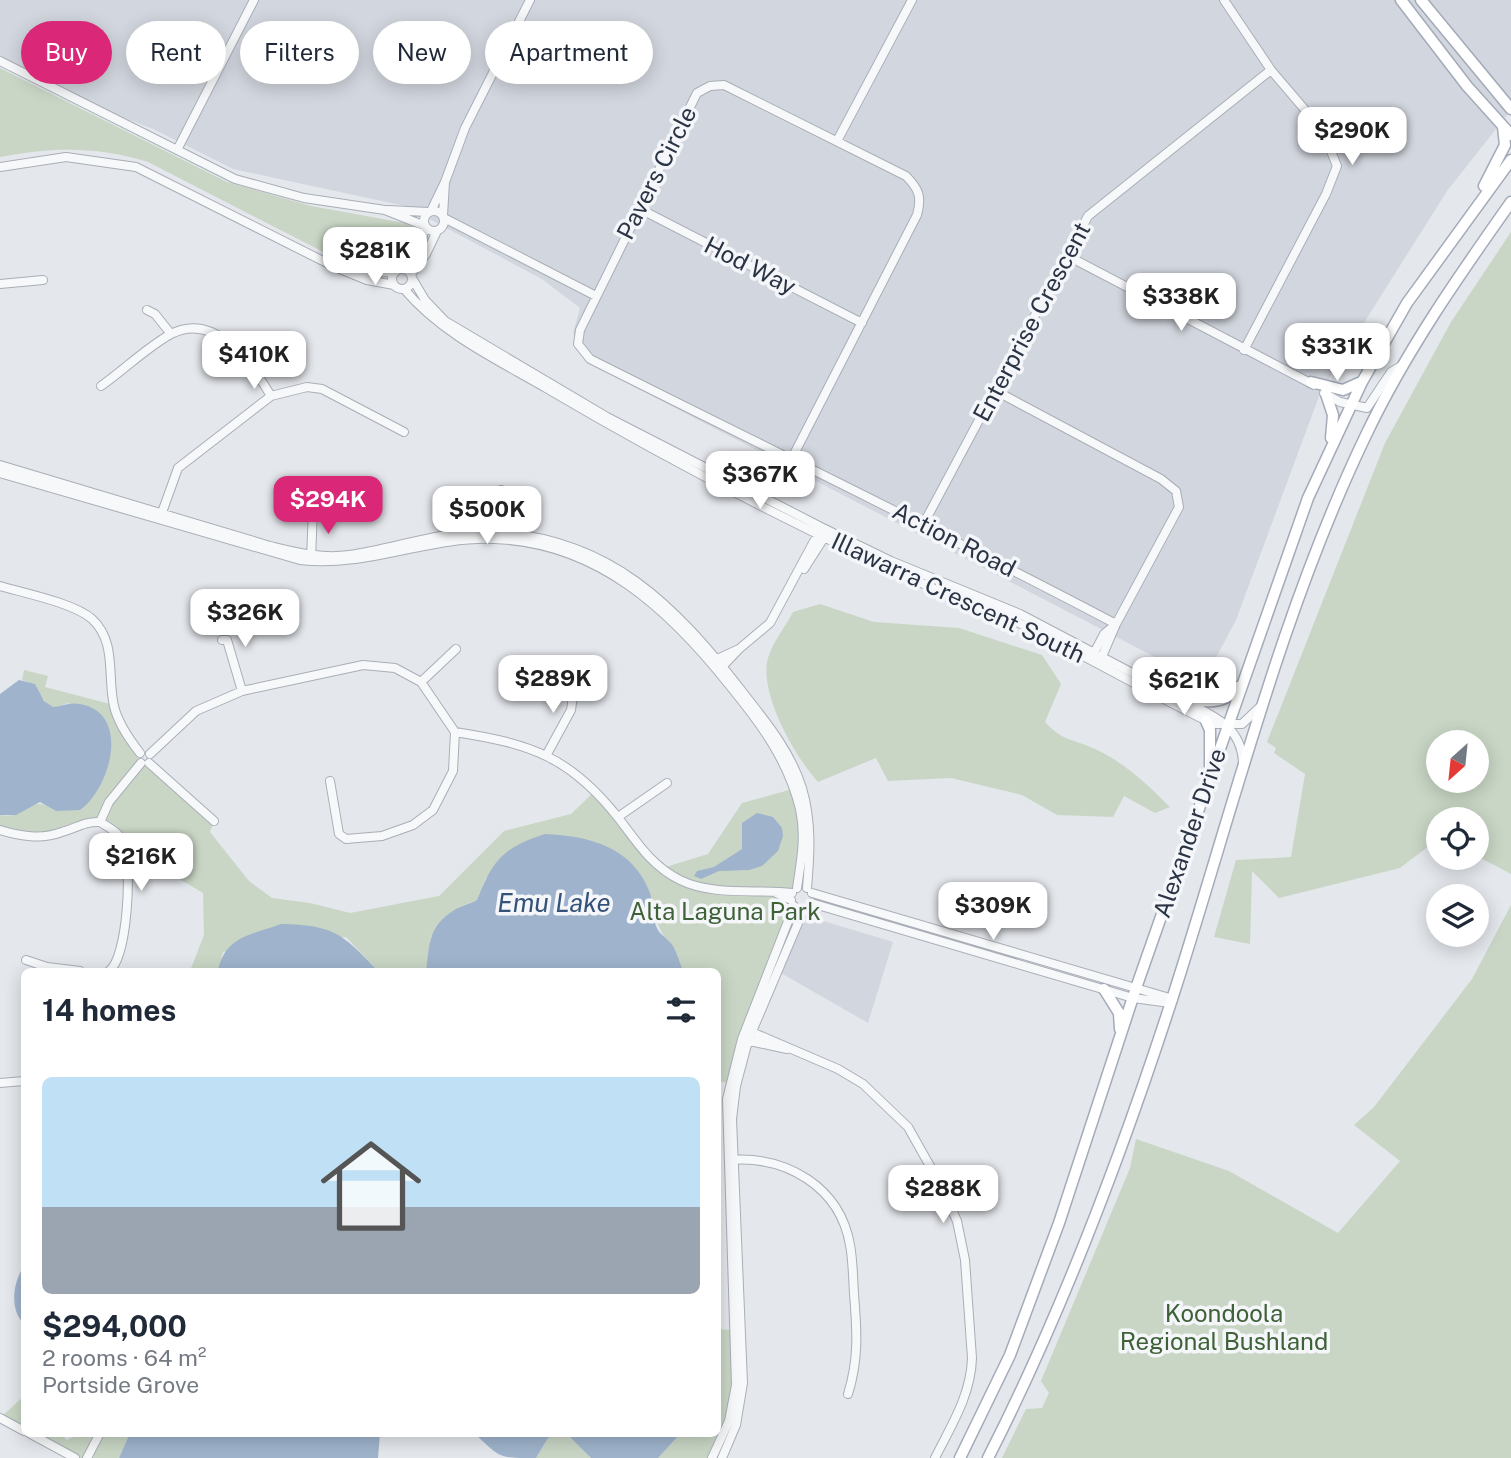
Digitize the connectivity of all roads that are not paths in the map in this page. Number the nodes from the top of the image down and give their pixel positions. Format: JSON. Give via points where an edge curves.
{"nodes":[{"id":1,"x":254,"y":0,"type":"edge"},
{"id":2,"x":530,"y":0,"type":"edge"},
{"id":3,"x":912,"y":0,"type":"edge"},
{"id":4,"x":1224,"y":0,"type":"edge"},
{"id":5,"x":1401,"y":0,"type":"edge"},
{"id":6,"x":1408,"y":0,"type":"edge"},
{"id":7,"x":1421,"y":0,"type":"edge"},
{"id":8,"x":1416,"y":19,"type":"junction"},
{"id":9,"x":1461,"y":51,"type":"junction"},
{"id":10,"x":0,"y":61,"type":"edge"},
{"id":11,"x":1271,"y":70,"type":"junction"},
{"id":12,"x":1511,"y":98,"type":"edge"},
{"id":13,"x":1511,"y":109,"type":"edge"},
{"id":14,"x":1507,"y":131,"type":"edge"},
{"id":15,"x":837,"y":141,"type":"junction"},
{"id":16,"x":177,"y":150,"type":"junction"},
{"id":17,"x":1511,"y":160,"type":"edge"},
{"id":18,"x":0,"y":167,"type":"edge"},
{"id":19,"x":445,"y":182,"type":"junction"},
{"id":20,"x":1511,"y":202,"type":"edge"},
{"id":21,"x":638,"y":208,"type":"junction"},
{"id":22,"x":385,"y":210,"type":"junction"},
{"id":23,"x":429,"y":211,"type":"junction"},
{"id":24,"x":444,"y":216,"type":"junction"},
{"id":25,"x":425,"y":226,"type":"junction"},
{"id":26,"x":1459,"y":228,"type":"junction"},
{"id":27,"x":438,"y":230,"type":"junction"},
{"id":28,"x":468,"y":232,"type":"junction"},
{"id":29,"x":1066,"y":255,"type":"junction"},
{"id":30,"x":398,"y":270,"type":"junction"},
{"id":31,"x":351,"y":273,"type":"junction"},
{"id":32,"x":412,"y":276,"type":"junction"},
{"id":33,"x":43,"y":280,"type":"dead end"},
{"id":34,"x":0,"y":284,"type":"edge"},
{"id":35,"x":394,"y":285,"type":"junction"},
{"id":36,"x":404,"y":289,"type":"junction"},
{"id":37,"x":596,"y":296,"type":"junction"},
{"id":38,"x":147,"y":310,"type":"dead end"},
{"id":39,"x":862,"y":323,"type":"junction"},
{"id":40,"x":171,"y":334,"type":"junction"},
{"id":41,"x":1244,"y":349,"type":"junction"},
{"id":42,"x":1403,"y":364,"type":"junction"},
{"id":43,"x":1311,"y":382,"type":"junction"},
{"id":44,"x":1362,"y":382,"type":"junction"},
{"id":45,"x":101,"y":386,"type":"dead end"},
{"id":46,"x":994,"y":390,"type":"junction"},
{"id":47,"x":1326,"y":394,"type":"junction"},
{"id":48,"x":271,"y":396,"type":"junction"},
{"id":49,"x":1351,"y":405,"type":"junction"},
{"id":50,"x":404,"y":432,"type":"dead end"},
{"id":51,"x":1327,"y":455,"type":"junction"},
{"id":52,"x":791,"y":460,"type":"junction"},
{"id":53,"x":0,"y":465,"type":"edge"},
{"id":54,"x":0,"y":473,"type":"edge"},
{"id":55,"x":501,"y":490,"type":"dead end"},
{"id":56,"x":313,"y":510,"type":"dead end"},
{"id":57,"x":160,"y":516,"type":"junction"},
{"id":58,"x":924,"y":523,"type":"junction"},
{"id":59,"x":823,"y":532,"type":"junction"},
{"id":60,"x":495,"y":535,"type":"junction"},
{"id":61,"x":311,"y":558,"type":"junction"},
{"id":62,"x":0,"y":586,"type":"edge"},
{"id":63,"x":1116,"y":624,"type":"junction"},
{"id":64,"x":222,"y":640,"type":"dead end"},
{"id":65,"x":456,"y":649,"type":"dead end"},
{"id":66,"x":739,"y":649,"type":"junction"},
{"id":67,"x":1097,"y":658,"type":"junction"},
{"id":68,"x":714,"y":661,"type":"junction"},
{"id":69,"x":721,"y":669,"type":"junction"},
{"id":70,"x":1244,"y":679,"type":"junction"},
{"id":71,"x":421,"y":682,"type":"junction"},
{"id":72,"x":575,"y":682,"type":"dead end"},
{"id":73,"x":1154,"y":685,"type":"junction"},
{"id":74,"x":242,"y":691,"type":"junction"},
{"id":75,"x":1263,"y":704,"type":"junction"},
{"id":76,"x":1206,"y":721,"type":"junction"},
{"id":77,"x":1228,"y":725,"type":"junction"},
{"id":78,"x":455,"y":732,"type":"junction"},
{"id":79,"x":547,"y":754,"type":"junction"},
{"id":80,"x":147,"y":760,"type":"junction"},
{"id":81,"x":1243,"y":768,"type":"junction"},
{"id":82,"x":330,"y":781,"type":"dead end"},
{"id":83,"x":667,"y":783,"type":"dead end"},
{"id":84,"x":1207,"y":786,"type":"junction"},
{"id":85,"x":618,"y":817,"type":"junction"},
{"id":86,"x":214,"y":821,"type":"dead end"},
{"id":87,"x":100,"y":822,"type":"junction"},
{"id":88,"x":0,"y":830,"type":"edge"},
{"id":89,"x":793,"y":897,"type":"junction"},
{"id":90,"x":809,"y":898,"type":"junction"},
{"id":91,"x":890,"y":917,"type":"junction"},
{"id":92,"x":887,"y":927,"type":"junction"},
{"id":93,"x":783,"y":943,"type":"junction"},
{"id":94,"x":26,"y":960,"type":"dead end"},
{"id":95,"x":55,"y":968,"type":"edge"},
{"id":96,"x":112,"y":968,"type":"edge"},
{"id":97,"x":1104,"y":989,"type":"junction"},
{"id":98,"x":1135,"y":992,"type":"junction"},
{"id":99,"x":1171,"y":1001,"type":"junction"},
{"id":100,"x":749,"y":1031,"type":"junction"},
{"id":101,"x":1121,"y":1035,"type":"junction"},
{"id":102,"x":745,"y":1040,"type":"junction"},
{"id":103,"x":790,"y":1049,"type":"junction"},
{"id":104,"x":21,"y":1081,"type":"edge"},
{"id":105,"x":721,"y":1081,"type":"edge"},
{"id":106,"x":0,"y":1083,"type":"edge"},
{"id":107,"x":733,"y":1083,"type":"junction"},
{"id":108,"x":732,"y":1160,"type":"junction"},
{"id":109,"x":848,"y":1394,"type":"dead end"},
{"id":110,"x":0,"y":1418,"type":"edge"},
{"id":111,"x":21,"y":1429,"type":"edge"},
{"id":112,"x":36,"y":1437,"type":"edge"},
{"id":113,"x":98,"y":1437,"type":"edge"},
{"id":114,"x":720,"y":1456,"type":"edge"},
{"id":115,"x":75,"y":1458,"type":"edge"},
{"id":116,"x":86,"y":1458,"type":"edge"},
{"id":117,"x":935,"y":1458,"type":"edge"},
{"id":118,"x":960,"y":1458,"type":"edge"},
{"id":119,"x":988,"y":1458,"type":"edge"}],
"edges":[{"from":1,"to":16,"type":"street"},
{"from":2,"to":19,"type":"street","via":[[465,128]]},
{"from":3,"to":15,"type":"street"},
{"from":4,"to":11,"type":"street"},
{"from":5,"to":8,"type":"main road"},
{"from":6,"to":8,"type":"main road"},
{"from":7,"to":9,"type":"main road"},
{"from":8,"to":14,"type":"main road"},
{"from":9,"to":12,"type":"main road"},
{"from":9,"to":13,"type":"main road"},
{"from":10,"to":16,"type":"street"},
{"from":11,"to":29,"type":"street","name":"Enterprise Crescent","via":[[1088,216]]},
{"from":11,"to":41,"type":"street","via":[[1323,131],[1337,166]]},
{"from":14,"to":26,"type":"main road","via":[[1498,161]]},
{"from":15,"to":21,"type":"street","name":"Pavers Circle","via":[[724,85],[710,86],[697,93]]},
{"from":15,"to":39,"type":"street","name":"Pavers Circle","via":[[906,176],[921,199]]},
{"from":16,"to":22,"type":"street","via":[[235,179],[304,198]]},
{"from":17,"to":26,"type":"main road","name":"Alexander Drive"},
{"from":18,"to":31,"type":"street","via":[[66,157],[136,167]]},
{"from":19,"to":23,"type":"street"},
{"from":19,"to":24,"type":"street"},
{"from":20,"to":42,"type":"main road","name":"Alexander Drive","via":[[1432,314]]},
{"from":21,"to":37,"type":"street","name":"Pavers Circle"},
{"from":21,"to":39,"type":"street","name":"Hod Way"},
{"from":22,"to":23,"type":"street"},
{"from":22,"to":25,"type":"street"},
{"from":23,"to":24,"type":"street"},
{"from":23,"to":25,"type":"street"},
{"from":24,"to":27,"type":"street"},
{"from":24,"to":28,"type":"street"},
{"from":25,"to":27,"type":"street"},
{"from":25,"to":30,"type":"street","via":[[420,249]]},
{"from":26,"to":44,"type":"main road","name":"Alexander Drive","via":[[1407,303]]},
{"from":27,"to":28,"type":"street"},
{"from":27,"to":32,"type":"street"},
{"from":28,"to":37,"type":"street"},
{"from":29,"to":41,"type":"street"},
{"from":29,"to":46,"type":"street","name":"Enterprise Crescent"},
{"from":30,"to":31,"type":"street"},
{"from":30,"to":32,"type":"street"},
{"from":30,"to":35,"type":"street"},
{"from":31,"to":35,"type":"street"},
{"from":32,"to":36,"type":"street"},
{"from":32,"to":59,"type":"street","name":"Illawarra Crescent South","via":[[433,309],[454,327],[607,417]]},
{"from":33,"to":34,"type":"street"},
{"from":35,"to":36,"type":"street"},
{"from":36,"to":59,"type":"street","name":"Illawarra Crescent South","via":[[452,333],[630,438]]},
{"from":37,"to":52,"type":"street","name":"Pavers Circle","via":[[578,344],[590,359]]},
{"from":38,"to":40,"type":"street"},
{"from":39,"to":52,"type":"street","name":"Pavers Circle"},
{"from":40,"to":45,"type":"street"},
{"from":40,"to":48,"type":"street","via":[[191,328],[234,345]]},
{"from":41,"to":43,"type":"street"},
{"from":42,"to":49,"type":"street","via":[[1391,372],[1371,406],[1360,409]]},
{"from":42,"to":75,"type":"main road","name":"Alexander Drive","via":[[1344,482]]},
{"from":43,"to":44,"type":"main road","via":[[1343,390]]},
{"from":43,"to":47,"type":"street"},
{"from":44,"to":49,"type":"main road","name":"Alexander Drive"},
{"from":46,"to":58,"type":"street","name":"Enterprise Crescent"},
{"from":46,"to":63,"type":"street","via":[[1176,491],[1179,507]]},
{"from":47,"to":49,"type":"street"},
{"from":47,"to":51,"type":"main road","via":[[1334,422]]},
{"from":48,"to":50,"type":"street","via":[[307,387],[323,389]]},
{"from":48,"to":57,"type":"street","via":[[178,468]]},
{"from":49,"to":51,"type":"main road","name":"Alexander Drive"},
{"from":51,"to":70,"type":"main road","name":"Alexander Drive","via":[[1286,554]]},
{"from":52,"to":58,"type":"street","name":"Action Road"},
{"from":53,"to":57,"type":"street"},
{"from":54,"to":57,"type":"street"},
{"from":55,"to":60,"type":"street"},
{"from":56,"to":61,"type":"street"},
{"from":57,"to":61,"type":"street","via":[[289,558]]},
{"from":58,"to":63,"type":"street","name":"Action Road"},
{"from":59,"to":66,"type":"street","via":[[771,623]]},
{"from":59,"to":67,"type":"street","name":"Illawarra Crescent South","via":[[959,600]]},
{"from":60,"to":61,"type":"street","via":[[427,544],[350,562]]},
{"from":60,"to":68,"type":"street","via":[[554,548],[610,572],[668,615]]},
{"from":62,"to":80,"type":"street","via":[[91,618],[110,651],[119,721]]},
{"from":63,"to":67,"type":"street"},
{"from":64,"to":74,"type":"street","via":[[228,640]]},
{"from":65,"to":71,"type":"street"},
{"from":66,"to":68,"type":"street"},
{"from":66,"to":69,"type":"street"},
{"from":67,"to":73,"type":"street","name":"Illawarra Crescent South"},
{"from":67,"to":76,"type":"street","name":"Illawarra Crescent South"},
{"from":68,"to":69,"type":"street"},
{"from":69,"to":89,"type":"street","via":[[768,734],[789,774],[803,826],[803,853]]},
{"from":69,"to":90,"type":"street","via":[[777,737],[801,785],[809,819]]},
{"from":70,"to":73,"type":"main road","via":[[1231,696],[1214,702]]},
{"from":70,"to":77,"type":"main road","name":"Alexander Drive"},
{"from":71,"to":74,"type":"street","via":[[395,668],[363,665]]},
{"from":71,"to":78,"type":"street"},
{"from":72,"to":79,"type":"street","via":[[571,710]]},
{"from":73,"to":77,"type":"street","name":"Illawarra Crescent South"},
{"from":74,"to":80,"type":"street","via":[[197,711]]},
{"from":75,"to":77,"type":"street","via":[[1245,723]]},
{"from":75,"to":81,"type":"main road","name":"Alexander Drive"},
{"from":76,"to":77,"type":"street","name":"Illawarra Crescent South"},
{"from":76,"to":84,"type":"main road","via":[[1211,757]]},
{"from":77,"to":81,"type":"street","via":[[1239,739]]},
{"from":77,"to":84,"type":"main road","name":"Alexander Drive"},
{"from":78,"to":79,"type":"street","via":[[496,738]]},
{"from":78,"to":82,"type":"street","via":[[453,771],[433,810],[413,825],[382,836],[346,839],[339,834]]},
{"from":79,"to":85,"type":"street","via":[[585,782]]},
{"from":80,"to":86,"type":"street"},
{"from":80,"to":87,"type":"street","via":[[108,802]]},
{"from":81,"to":99,"type":"main road","name":"Alexander Drive"},
{"from":83,"to":85,"type":"street"},
{"from":84,"to":98,"type":"main road","name":"Alexander Drive"},
{"from":85,"to":89,"type":"street","via":[[659,869],[683,882]]},
{"from":87,"to":88,"type":"street","via":[[49,836]]},
{"from":87,"to":96,"type":"street","via":[[118,834],[126,852],[125,937]]},
{"from":89,"to":90,"type":"street"},
{"from":89,"to":90,"type":"street"},
{"from":89,"to":93,"type":"street"},
{"from":90,"to":91,"type":"street"},
{"from":90,"to":92,"type":"street"},
{"from":90,"to":93,"type":"street"},
{"from":91,"to":92,"type":"street"},
{"from":91,"to":98,"type":"street"},
{"from":92,"to":97,"type":"street"},
{"from":93,"to":100,"type":"street"},
{"from":94,"to":95,"type":"street"},
{"from":97,"to":98,"type":"street"},
{"from":97,"to":101,"type":"main road","via":[[1119,1013]]},
{"from":98,"to":99,"type":"street"},
{"from":98,"to":101,"type":"main road","name":"Alexander Drive"},
{"from":99,"to":119,"type":"main road","name":"Alexander Drive","via":[[1084,1244],[1023,1389]]},
{"from":100,"to":102,"type":"street"},
{"from":100,"to":103,"type":"street"},
{"from":101,"to":118,"type":"main road","name":"Alexander Drive","via":[[1010,1355]]},
{"from":102,"to":103,"type":"street"},
{"from":102,"to":107,"type":"street"},
{"from":103,"to":117,"type":"street","via":[[838,1069],[888,1105],[923,1150],[957,1221],[965,1260],[972,1373]]},
{"from":104,"to":106,"type":"street"},
{"from":105,"to":107,"type":"street"},
{"from":107,"to":108,"type":"street","via":[[726,1118]]},
{"from":108,"to":109,"type":"street","via":[[775,1164],[800,1174],[828,1197],[842,1218],[850,1244],[858,1340]]},
{"from":108,"to":114,"type":"street","via":[[736,1385]]},
{"from":110,"to":111,"type":"street"},
{"from":112,"to":115,"type":"street"},
{"from":113,"to":116,"type":"street"}]}
